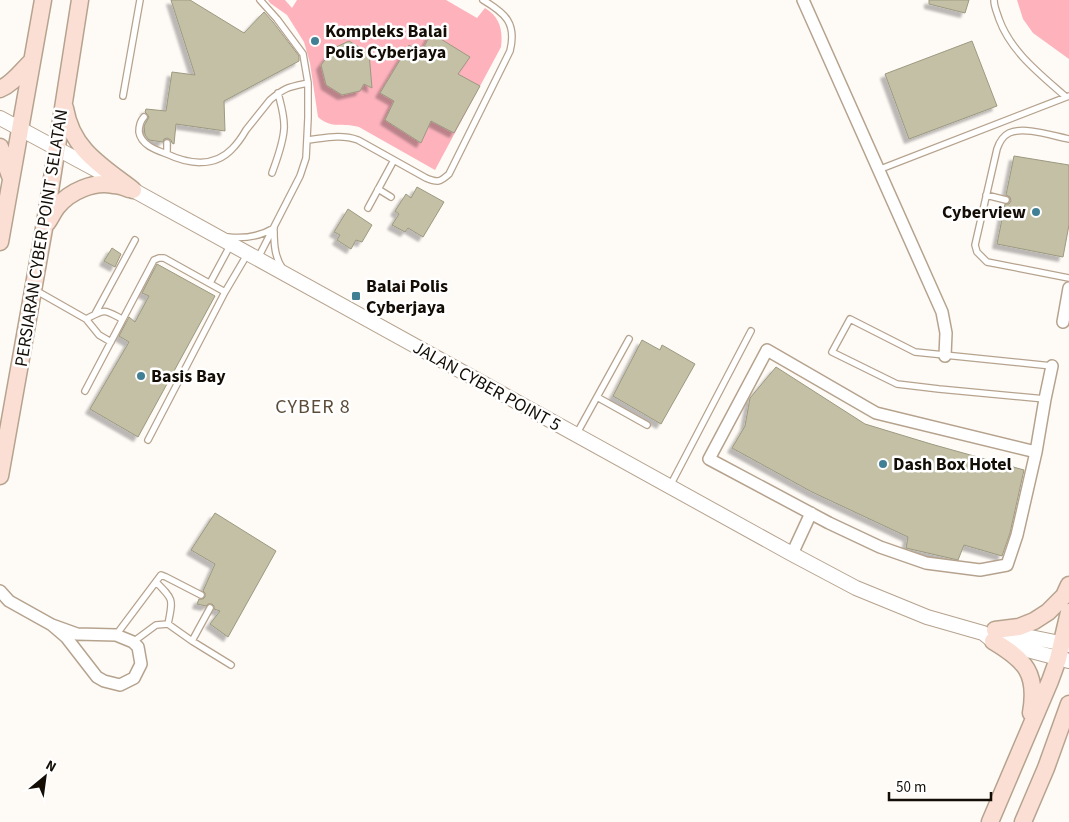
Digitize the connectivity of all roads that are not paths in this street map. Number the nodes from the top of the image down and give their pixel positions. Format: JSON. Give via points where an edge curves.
{"nodes":[{"id":1,"x":43,"y":0,"type":"edge"},
{"id":2,"x":80,"y":0,"type":"edge"},
{"id":3,"x":140,"y":0,"type":"edge"},
{"id":4,"x":260,"y":0,"type":"edge"},
{"id":5,"x":483,"y":0,"type":"edge"},
{"id":6,"x":803,"y":0,"type":"edge"},
{"id":7,"x":994,"y":0,"type":"edge"},
{"id":8,"x":32,"y":60,"type":"junction"},
{"id":9,"x":308,"y":83,"type":"junction"},
{"id":10,"x":0,"y":89,"type":"edge"},
{"id":11,"x":278,"y":93,"type":"junction"},
{"id":12,"x":123,"y":96,"type":"dead end"},
{"id":13,"x":1068,"y":97,"type":"edge"},
{"id":14,"x":64,"y":98,"type":"junction"},
{"id":15,"x":144,"y":117,"type":"dead end"},
{"id":16,"x":0,"y":118,"type":"edge"},
{"id":17,"x":20,"y":128,"type":"junction"},
{"id":18,"x":1069,"y":139,"type":"edge"},
{"id":19,"x":308,"y":140,"type":"junction"},
{"id":20,"x":167,"y":143,"type":"dead end"},
{"id":21,"x":0,"y":147,"type":"edge"},
{"id":22,"x":57,"y":148,"type":"junction"},
{"id":23,"x":167,"y":154,"type":"junction"},
{"id":24,"x":394,"y":160,"type":"junction"},
{"id":25,"x":878,"y":170,"type":"junction"},
{"id":26,"x":272,"y":173,"type":"dead end"},
{"id":27,"x":10,"y":178,"type":"junction"},
{"id":28,"x":133,"y":190,"type":"junction"},
{"id":29,"x":378,"y":190,"type":"junction"},
{"id":30,"x":986,"y":195,"type":"junction"},
{"id":31,"x":391,"y":196,"type":"dead end"},
{"id":32,"x":1006,"y":200,"type":"dead end"},
{"id":33,"x":368,"y":208,"type":"dead end"},
{"id":34,"x":274,"y":228,"type":"junction"},
{"id":35,"x":44,"y":229,"type":"junction"},
{"id":36,"x":217,"y":236,"type":"junction"},
{"id":37,"x":135,"y":240,"type":"dead end"},
{"id":38,"x":0,"y":242,"type":"edge"},
{"id":39,"x":231,"y":244,"type":"junction"},
{"id":40,"x":253,"y":256,"type":"junction"},
{"id":41,"x":288,"y":276,"type":"junction"},
{"id":42,"x":1069,"y":278,"type":"edge"},
{"id":43,"x":210,"y":283,"type":"junction"},
{"id":44,"x":33,"y":288,"type":"junction"},
{"id":45,"x":1069,"y":288,"type":"edge"},
{"id":46,"x":225,"y":292,"type":"junction"},
{"id":47,"x":96,"y":314,"type":"junction"},
{"id":48,"x":86,"y":319,"type":"junction"},
{"id":49,"x":122,"y":319,"type":"junction"},
{"id":50,"x":1063,"y":322,"type":"dead end"},
{"id":51,"x":750,"y":331,"type":"dead end"},
{"id":52,"x":629,"y":339,"type":"dead end"},
{"id":53,"x":111,"y":342,"type":"junction"},
{"id":54,"x":945,"y":356,"type":"junction"},
{"id":55,"x":1052,"y":366,"type":"joint"},
{"id":56,"x":85,"y":391,"type":"dead end"},
{"id":57,"x":597,"y":397,"type":"junction"},
{"id":58,"x":1045,"y":399,"type":"junction"},
{"id":59,"x":647,"y":425,"type":"dead end"},
{"id":60,"x":576,"y":435,"type":"junction"},
{"id":61,"x":148,"y":440,"type":"dead end"},
{"id":62,"x":1036,"y":452,"type":"junction"},
{"id":63,"x":0,"y":476,"type":"edge"},
{"id":64,"x":669,"y":487,"type":"junction"},
{"id":65,"x":811,"y":513,"type":"junction"},
{"id":66,"x":792,"y":554,"type":"junction"},
{"id":67,"x":156,"y":582,"type":"junction"},
{"id":68,"x":1069,"y":585,"type":"edge"},
{"id":69,"x":0,"y":591,"type":"edge"},
{"id":70,"x":201,"y":596,"type":"dead end"},
{"id":71,"x":5,"y":601,"type":"edge"},
{"id":72,"x":210,"y":608,"type":"dead end"},
{"id":73,"x":1069,"y":612,"type":"edge"},
{"id":74,"x":168,"y":624,"type":"junction"},
{"id":75,"x":52,"y":626,"type":"junction"},
{"id":76,"x":116,"y":635,"type":"junction"},
{"id":77,"x":990,"y":635,"type":"junction"},
{"id":78,"x":192,"y":641,"type":"junction"},
{"id":79,"x":133,"y":642,"type":"junction"},
{"id":80,"x":1065,"y":652,"type":"edge"},
{"id":81,"x":231,"y":665,"type":"dead end"},
{"id":82,"x":1069,"y":704,"type":"edge"},
{"id":83,"x":1027,"y":737,"type":"junction"},
{"id":84,"x":990,"y":822,"type":"edge"},
{"id":85,"x":1023,"y":822,"type":"edge"}],
"edges":[{"from":1,"to":8,"type":"main road"},
{"from":2,"to":14,"type":"main road","name":"PERSIARAN CYBER POINT SELATAN"},
{"from":3,"to":12,"type":"lane"},
{"from":4,"to":9,"type":"lane","via":[[303,54]]},
{"from":5,"to":24,"type":"lane","via":[[503,13],[512,30],[513,42],[449,174],[441,181],[434,181]]},
{"from":6,"to":25,"type":"street"},
{"from":7,"to":13,"type":"lane","via":[[1002,28],[1013,47],[1040,75]]},
{"from":8,"to":10,"type":"main road"},
{"from":8,"to":17,"type":"main road"},
{"from":9,"to":11,"type":"lane","via":[[286,87]]},
{"from":9,"to":19,"type":"lane"},
{"from":11,"to":23,"type":"lane","via":[[232,150],[220,158],[192,162]]},
{"from":11,"to":26,"type":"lane","via":[[284,129]]},
{"from":13,"to":25,"type":"lane"},
{"from":14,"to":22,"type":"main road","name":"PERSIARAN CYBER POINT SELATAN"},
{"from":14,"to":28,"type":"main road","via":[[67,117],[78,142],[94,160]]},
{"from":15,"to":23,"type":"lane","via":[[139,128],[140,137],[146,144]]},
{"from":16,"to":17,"type":"street","name":"JALAN CYBER POINT 5"},
{"from":17,"to":22,"type":"street","name":"JALAN CYBER POINT 5"},
{"from":17,"to":27,"type":"main road"},
{"from":18,"to":30,"type":"lane","via":[[1029,131],[1004,137]]},
{"from":19,"to":24,"type":"lane","via":[[351,137]]},
{"from":19,"to":34,"type":"lane","via":[[300,176]]},
{"from":20,"to":23,"type":"lane"},
{"from":21,"to":27,"type":"main road"},
{"from":22,"to":28,"type":"street","name":"JALAN CYBER POINT 5"},
{"from":22,"to":35,"type":"main road","name":"PERSIARAN CYBER POINT SELATAN"},
{"from":24,"to":29,"type":"lane"},
{"from":25,"to":54,"type":"street","via":[[942,312],[946,333]]},
{"from":27,"to":38,"type":"main road"},
{"from":28,"to":35,"type":"main road","via":[[112,184],[83,188],[57,207]]},
{"from":28,"to":36,"type":"street","name":"JALAN CYBER POINT 5"},
{"from":29,"to":31,"type":"lane"},
{"from":29,"to":33,"type":"lane"},
{"from":30,"to":32,"type":"lane"},
{"from":30,"to":42,"type":"lane","via":[[975,245],[981,257],[995,264]]},
{"from":34,"to":36,"type":"lane","via":[[245,238]]},
{"from":34,"to":40,"type":"lane"},
{"from":34,"to":41,"type":"lane","via":[[277,259]]},
{"from":35,"to":44,"type":"main road","name":"PERSIARAN CYBER POINT SELATAN"},
{"from":36,"to":39,"type":"street","name":"JALAN CYBER POINT 5"},
{"from":37,"to":47,"type":"lane"},
{"from":39,"to":40,"type":"street","name":"JALAN CYBER POINT 5"},
{"from":39,"to":43,"type":"lane"},
{"from":40,"to":41,"type":"street","name":"JALAN CYBER POINT 5"},
{"from":40,"to":46,"type":"lane"},
{"from":41,"to":60,"type":"street","name":"JALAN CYBER POINT 5"},
{"from":43,"to":46,"type":"lane"},
{"from":43,"to":49,"type":"lane","via":[[164,258],[154,260]]},
{"from":44,"to":48,"type":"lane"},
{"from":44,"to":63,"type":"main road","name":"PERSIARAN CYBER POINT SELATAN"},
{"from":45,"to":50,"type":"street"},
{"from":46,"to":61,"type":"lane"},
{"from":47,"to":48,"type":"lane"},
{"from":47,"to":49,"type":"lane","via":[[107,311]]},
{"from":48,"to":53,"type":"lane","via":[[99,335]]},
{"from":49,"to":53,"type":"lane"},
{"from":51,"to":64,"type":"lane"},
{"from":52,"to":57,"type":"lane"},
{"from":53,"to":56,"type":"lane"},
{"from":54,"to":55,"type":"lane"},
{"from":54,"to":58,"type":"lane","via":[[915,352],[850,319],[832,352],[897,384]]},
{"from":55,"to":58,"type":"street"},
{"from":57,"to":59,"type":"lane"},
{"from":57,"to":60,"type":"lane"},
{"from":58,"to":62,"type":"street"},
{"from":60,"to":64,"type":"street","name":"JALAN CYBER POINT 5"},
{"from":62,"to":65,"type":"street","via":[[1007,565],[980,570],[926,563],[880,548]]},
{"from":62,"to":65,"type":"street","via":[[876,413],[767,350],[709,459]]},
{"from":64,"to":66,"type":"street","name":"JALAN CYBER POINT 5"},
{"from":65,"to":66,"type":"street"},
{"from":66,"to":77,"type":"street","name":"JALAN CYBER POINT 5","via":[[856,588],[928,617]]},
{"from":67,"to":70,"type":"lane","via":[[161,575]]},
{"from":67,"to":74,"type":"lane","via":[[170,596],[172,605]]},
{"from":67,"to":76,"type":"lane"},
{"from":68,"to":77,"type":"main road","via":[[1064,596],[1034,621]]},
{"from":69,"to":71,"type":"street"},
{"from":71,"to":75,"type":"street"},
{"from":72,"to":78,"type":"lane"},
{"from":73,"to":80,"type":"main road"},
{"from":74,"to":78,"type":"lane"},
{"from":74,"to":79,"type":"lane","via":[[156,625]]},
{"from":75,"to":76,"type":"street","via":[[77,634]]},
{"from":75,"to":79,"type":"street","via":[[66,637],[104,682],[120,685],[134,678],[141,664],[138,648]]},
{"from":76,"to":79,"type":"street"},
{"from":77,"to":80,"type":"street","name":"JALAN CYBER POINT 5"},
{"from":77,"to":83,"type":"main road","via":[[1027,668],[1033,685],[1033,700]]},
{"from":78,"to":81,"type":"lane"},
{"from":80,"to":83,"type":"main road"},
{"from":82,"to":85,"type":"main road"},
{"from":83,"to":84,"type":"main road"}]}
